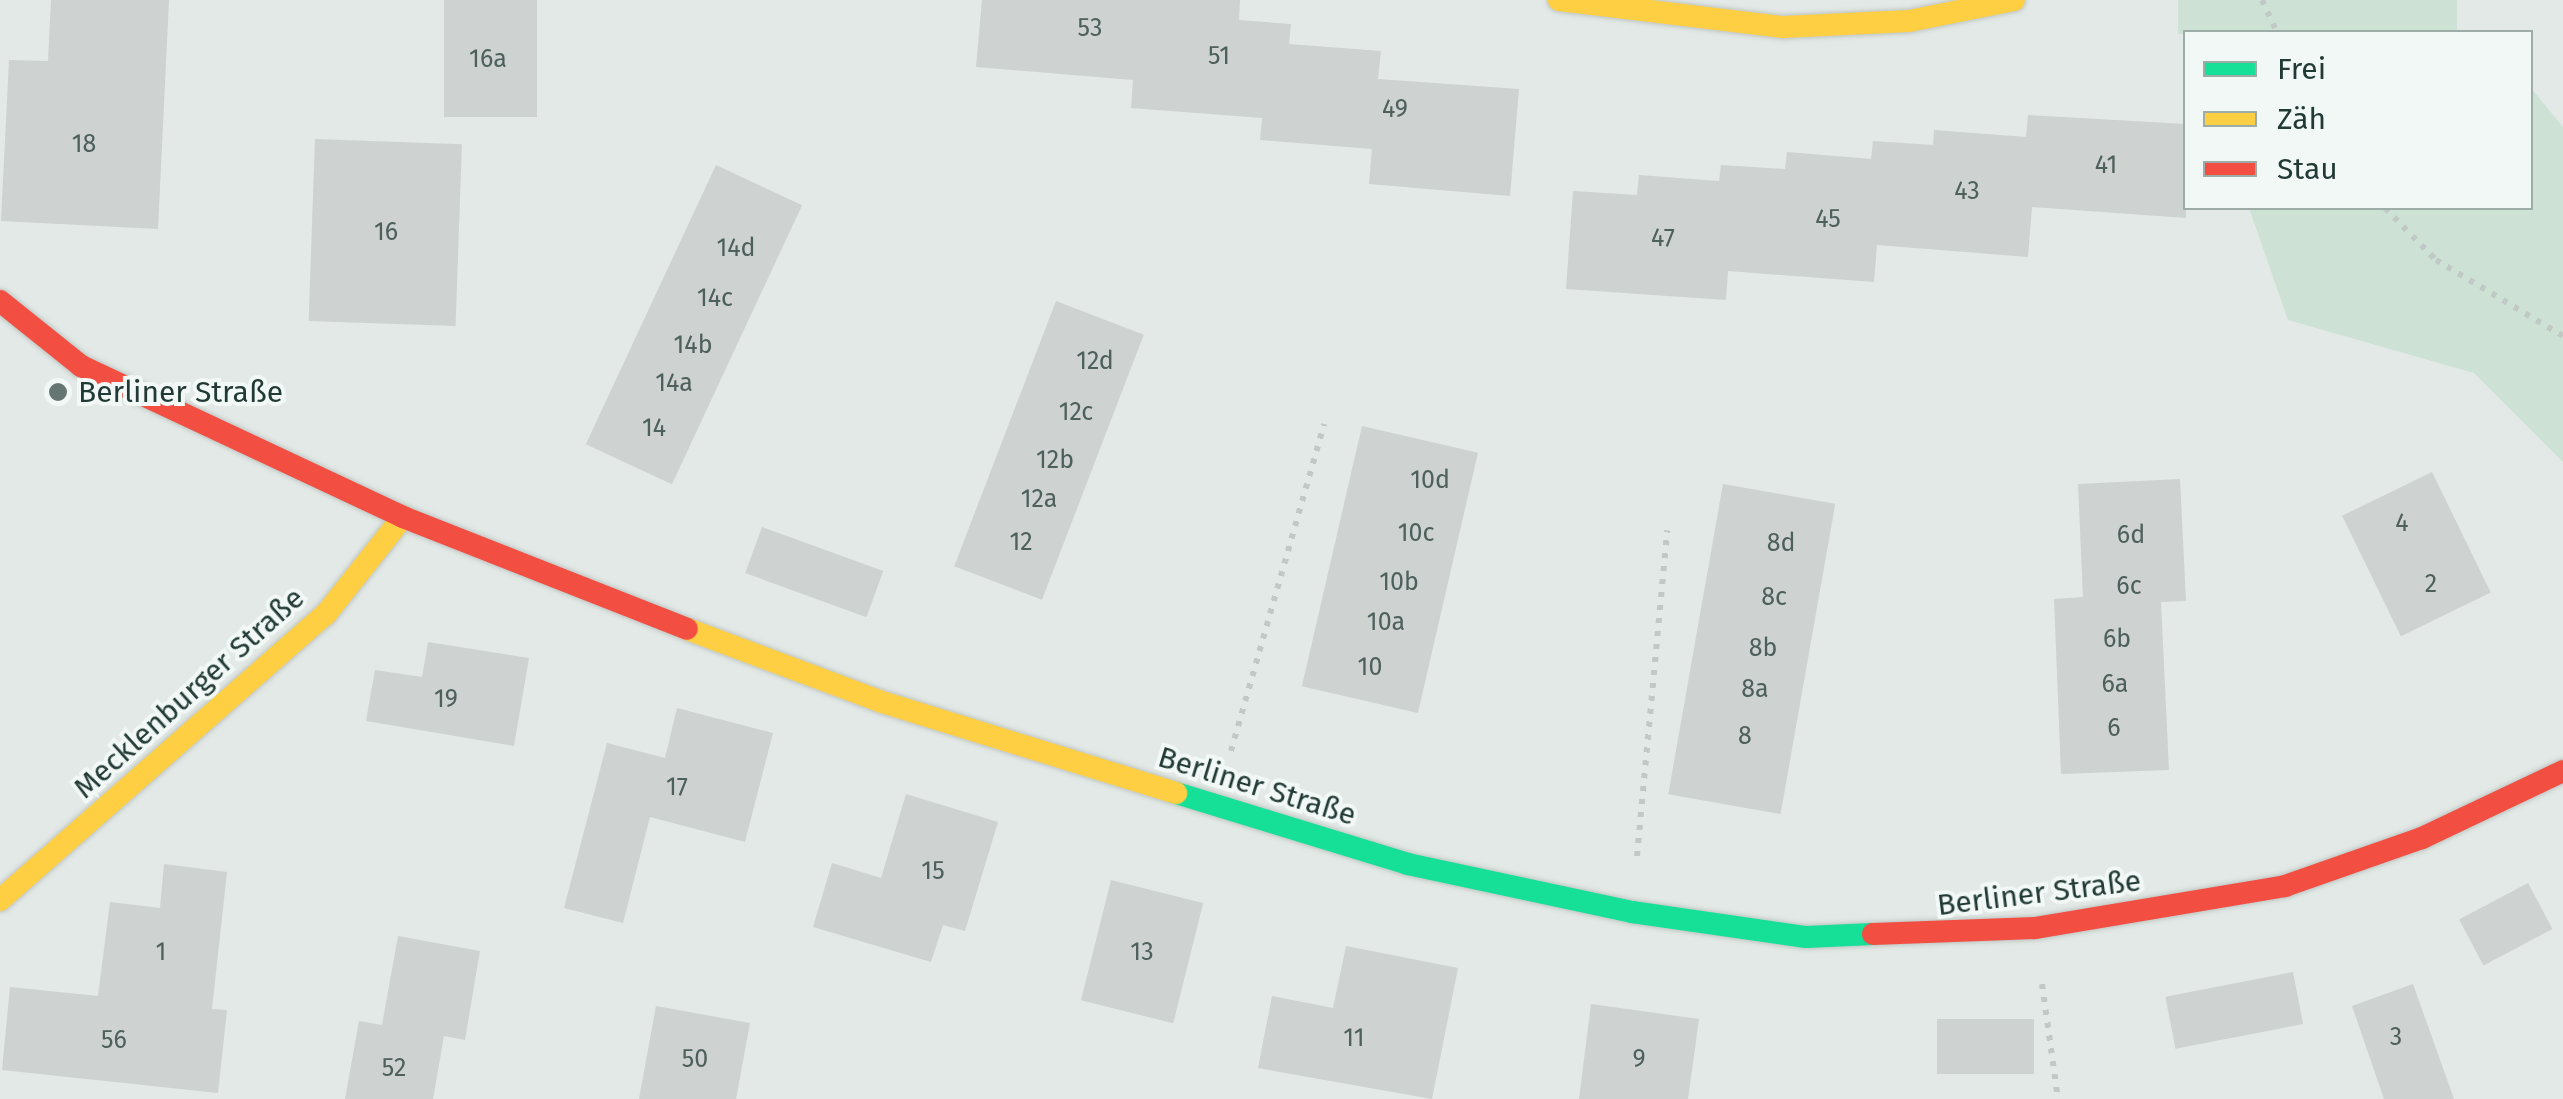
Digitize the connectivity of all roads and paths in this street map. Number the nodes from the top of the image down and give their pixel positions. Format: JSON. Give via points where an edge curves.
{"nodes":[{"id":1,"x":1559,"y":0,"type":"edge"},
{"id":2,"x":2014,"y":0,"type":"edge"},
{"id":3,"x":2262,"y":0,"type":"edge"},
{"id":4,"x":2276,"y":30,"type":"edge"},
{"id":5,"x":2387,"y":210,"type":"edge"},
{"id":6,"x":0,"y":301,"type":"edge"},
{"id":7,"x":2563,"y":336,"type":"edge"},
{"id":8,"x":1324,"y":424,"type":"dead end"},
{"id":9,"x":403,"y":517,"type":"junction"},
{"id":10,"x":1667,"y":530,"type":"dead end"},
{"id":11,"x":2563,"y":771,"type":"edge"},
{"id":12,"x":1215,"y":806,"type":"junction"},
{"id":13,"x":0,"y":900,"type":"edge"},
{"id":14,"x":1632,"y":912,"type":"junction"},
{"id":15,"x":2035,"y":928,"type":"junction"},
{"id":16,"x":2058,"y":1099,"type":"edge"}],
"edges":[{"from":1,"to":2,"type":"street","via":[[1782,26],[1909,21]]},
{"from":3,"to":4,"type":"path"},
{"from":5,"to":7,"type":"path","via":[[2436,260]]},
{"from":6,"to":9,"type":"street","name":"Berliner Straße","via":[[81,366]]},
{"from":8,"to":12,"type":"path"},
{"from":9,"to":12,"type":"street","name":"Berliner Straße","via":[[882,702]]},
{"from":9,"to":13,"type":"street","name":"Mecklenburger Straße","via":[[326,614]]},
{"from":10,"to":14,"type":"path"},
{"from":11,"to":15,"type":"street","name":"Berliner Straße","via":[[2422,838],[2285,886]]},
{"from":12,"to":14,"type":"street","name":"Berliner Straße","via":[[1408,864]]},
{"from":14,"to":15,"type":"street","name":"Berliner Straße","via":[[1806,937]]},
{"from":15,"to":16,"type":"path"}]}
